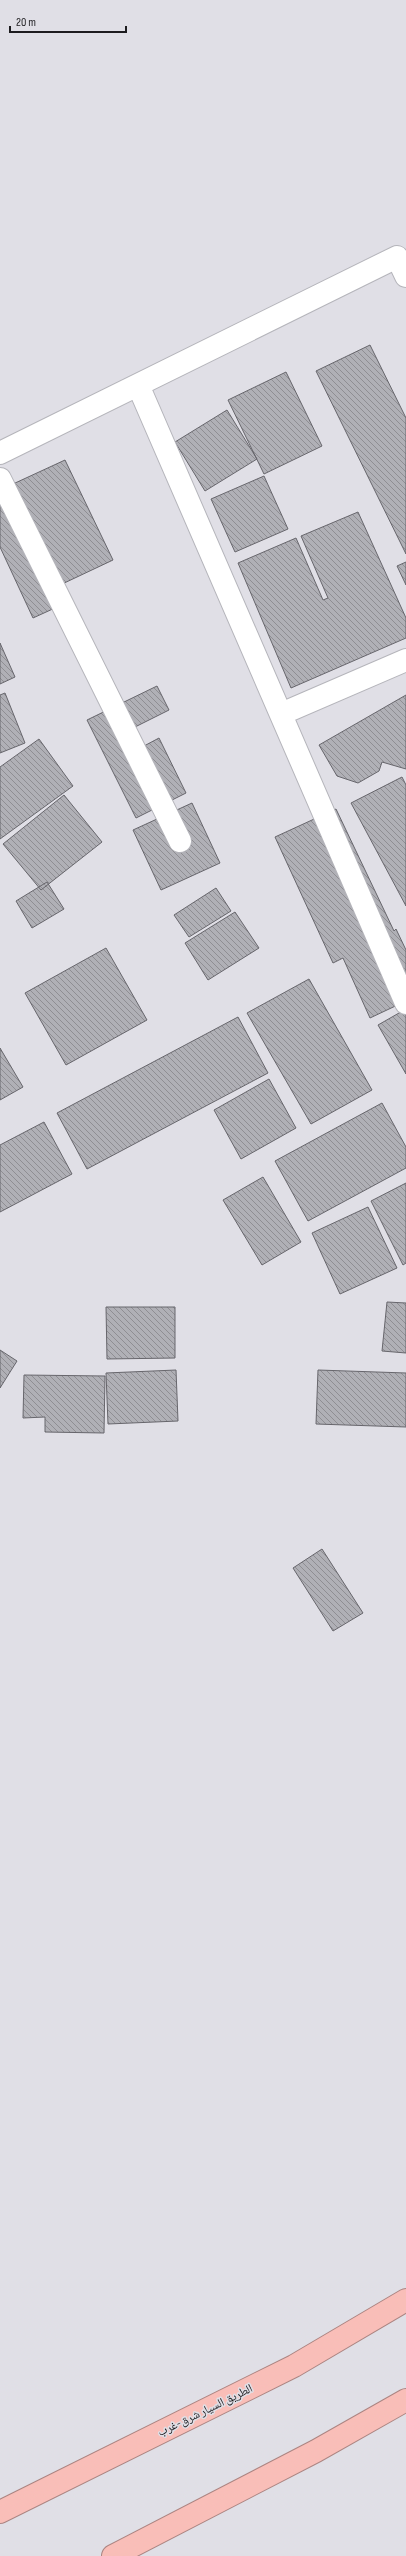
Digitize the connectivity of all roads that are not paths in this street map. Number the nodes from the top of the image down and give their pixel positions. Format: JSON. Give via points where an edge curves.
{"nodes":[{"id":1,"x":406,"y":276,"type":"edge"},
{"id":2,"x":138,"y":385,"type":"junction"},
{"id":3,"x":0,"y":453,"type":"edge"},
{"id":4,"x":0,"y":479,"type":"edge"},
{"id":5,"x":406,"y":660,"type":"edge"},
{"id":6,"x":281,"y":714,"type":"junction"},
{"id":7,"x":180,"y":841,"type":"dead end"},
{"id":8,"x":406,"y":1003,"type":"edge"},
{"id":9,"x":406,"y":2300,"type":"edge"},
{"id":10,"x":406,"y":2400,"type":"edge"},
{"id":11,"x":0,"y":2512,"type":"edge"},
{"id":12,"x":113,"y":2556,"type":"edge"}],
"edges":[{"from":1,"to":2,"type":"street","via":[[397,257]]},
{"from":2,"to":3,"type":"street"},
{"from":2,"to":6,"type":"street"},
{"from":4,"to":7,"type":"street"},
{"from":5,"to":6,"type":"street"},
{"from":6,"to":8,"type":"street"},
{"from":9,"to":11,"type":"highway","name":"الطريق السيار شرق-غرب","via":[[294,2366]]},
{"from":10,"to":12,"type":"highway","via":[[316,2451]]}]}
